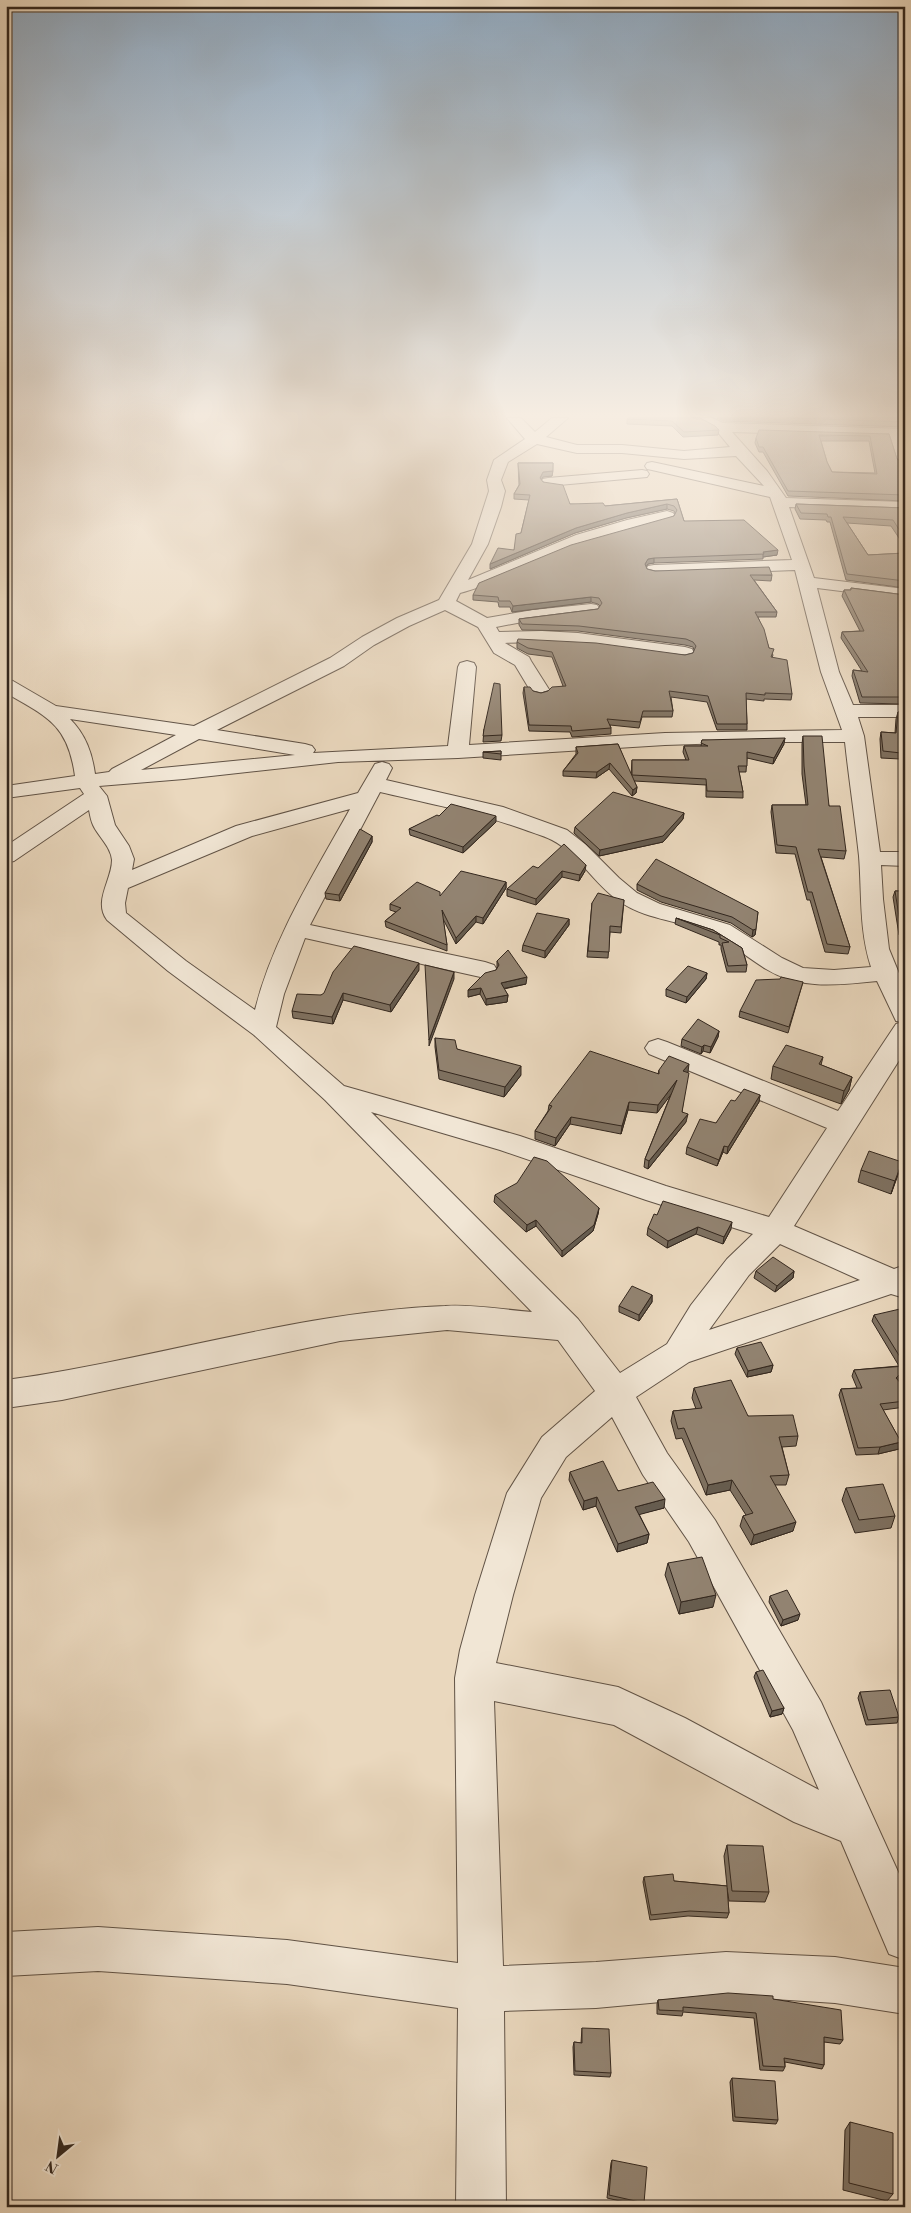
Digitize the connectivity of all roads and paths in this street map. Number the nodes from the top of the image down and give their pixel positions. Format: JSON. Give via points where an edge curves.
{"nodes":[{"id":1,"x":488,"y":521,"type":"edge"},
{"id":2,"x":641,"y":521,"type":"edge"},
{"id":3,"x":787,"y":521,"type":"edge"},
{"id":4,"x":654,"y":570,"type":"edge"},
{"id":5,"x":804,"y":574,"type":"junction"},
{"id":6,"x":905,"y":594,"type":"edge"},
{"id":7,"x":450,"y":596,"type":"junction"},
{"id":8,"x":591,"y":609,"type":"edge"},
{"id":9,"x":489,"y":631,"type":"junction"},
{"id":10,"x":685,"y":653,"type":"edge"},
{"id":11,"x":467,"y":667,"type":"dead end"},
{"id":12,"x":6,"y":685,"type":"edge"},
{"id":13,"x":540,"y":691,"type":"edge"},
{"id":14,"x":846,"y":710,"type":"junction"},
{"id":15,"x":50,"y":711,"type":"junction"},
{"id":16,"x":905,"y":711,"type":"edge"},
{"id":17,"x":196,"y":733,"type":"junction"},
{"id":18,"x":854,"y":736,"type":"junction"},
{"id":19,"x":458,"y":752,"type":"junction"},
{"id":20,"x":390,"y":754,"type":"junction"},
{"id":21,"x":338,"y":756,"type":"junction"},
{"id":22,"x":97,"y":786,"type":"junction"},
{"id":23,"x":370,"y":791,"type":"junction"},
{"id":24,"x":6,"y":792,"type":"edge"},
{"id":25,"x":6,"y":856,"type":"edge"},
{"id":26,"x":870,"y":858,"type":"junction"},
{"id":27,"x":905,"y":859,"type":"edge"},
{"id":28,"x":117,"y":884,"type":"junction"},
{"id":29,"x":296,"y":929,"type":"junction"},
{"id":30,"x":485,"y":970,"type":"dead end"},
{"id":31,"x":885,"y":973,"type":"junction"},
{"id":32,"x":905,"y":1014,"type":"edge"},
{"id":33,"x":264,"y":1028,"type":"junction"},
{"id":34,"x":905,"y":1030,"type":"edge"},
{"id":35,"x":658,"y":1048,"type":"dead end"},
{"id":36,"x":335,"y":1093,"type":"junction"},
{"id":37,"x":843,"y":1124,"type":"junction"},
{"id":38,"x":776,"y":1230,"type":"junction"},
{"id":39,"x":901,"y":1282,"type":"edge"},
{"id":40,"x":567,"y":1328,"type":"junction"},
{"id":41,"x":678,"y":1353,"type":"junction"},
{"id":42,"x":616,"y":1393,"type":"junction"},
{"id":43,"x":6,"y":1394,"type":"edge"},
{"id":44,"x":474,"y":1678,"type":"junction"},
{"id":45,"x":857,"y":1827,"type":"junction"},
{"id":46,"x":902,"y":1925,"type":"edge"},
{"id":47,"x":6,"y":1954,"type":"edge"},
{"id":48,"x":481,"y":1989,"type":"junction"},
{"id":49,"x":905,"y":1991,"type":"edge"},
{"id":50,"x":481,"y":2207,"type":"edge"}],
"edges":[{"from":1,"to":7,"type":"street","via":[[480,544]]},
{"from":2,"to":7,"type":"street","via":[[592,535],[530,559]]},
{"from":3,"to":5,"type":"street"},
{"from":4,"to":5,"type":"street","via":[[729,566]]},
{"from":5,"to":6,"type":"street"},
{"from":5,"to":14,"type":"street","via":[[830,672]]},
{"from":7,"to":9,"type":"street"},
{"from":7,"to":17,"type":"street","via":[[337,662]]},
{"from":8,"to":9,"type":"street","via":[[541,614]]},
{"from":9,"to":10,"type":"street","via":[[578,638]]},
{"from":9,"to":13,"type":"street","via":[[500,649],[522,661]]},
{"from":11,"to":19,"type":"street"},
{"from":12,"to":15,"type":"street"},
{"from":14,"to":16,"type":"street"},
{"from":14,"to":18,"type":"street"},
{"from":15,"to":17,"type":"street"},
{"from":15,"to":22,"type":"street","via":[[68,727]]},
{"from":17,"to":21,"type":"street"},
{"from":17,"to":22,"type":"street"},
{"from":18,"to":19,"type":"street","via":[[666,739]]},
{"from":18,"to":26,"type":"street"},
{"from":19,"to":20,"type":"street"},
{"from":20,"to":21,"type":"street"},
{"from":20,"to":23,"type":"street"},
{"from":21,"to":22,"type":"street"},
{"from":22,"to":24,"type":"street"},
{"from":22,"to":25,"type":"street"},
{"from":22,"to":28,"type":"street","via":[[104,825],[123,859]]},
{"from":23,"to":28,"type":"street","via":[[244,831]]},
{"from":23,"to":29,"type":"street"},
{"from":23,"to":31,"type":"street","via":[[495,812],[559,835],[610,884],[631,899],[722,930],[803,976]]},
{"from":26,"to":27,"type":"street"},
{"from":26,"to":31,"type":"street","via":[[875,932]]},
{"from":28,"to":33,"type":"street","via":[[113,903],[115,915],[176,966]]},
{"from":29,"to":30,"type":"street"},
{"from":29,"to":33,"type":"street","via":[[268,1003]]},
{"from":31,"to":32,"type":"street"},
{"from":33,"to":36,"type":"street"},
{"from":34,"to":37,"type":"street"},
{"from":35,"to":37,"type":"street"},
{"from":36,"to":38,"type":"street","via":[[510,1143]]},
{"from":36,"to":40,"type":"street"},
{"from":37,"to":38,"type":"street"},
{"from":38,"to":39,"type":"street"},
{"from":38,"to":41,"type":"street","via":[[738,1267],[702,1314]]},
{"from":39,"to":41,"type":"street"},
{"from":40,"to":42,"type":"street"},
{"from":40,"to":43,"type":"street","via":[[447,1318],[340,1328],[62,1386]]},
{"from":41,"to":42,"type":"street"},
{"from":42,"to":44,"type":"street","via":[[554,1447],[525,1494],[478,1650]]},
{"from":42,"to":45,"type":"street","via":[[655,1464],[702,1530],[807,1716]]},
{"from":44,"to":45,"type":"street","via":[[618,1706],[809,1807]]},
{"from":44,"to":48,"type":"street"},
{"from":45,"to":46,"type":"street"},
{"from":47,"to":48,"type":"street","via":[[98,1948],[277,1961]]},
{"from":48,"to":49,"type":"street","via":[[596,1985],[726,1974],[835,1980]]},
{"from":48,"to":50,"type":"street"}]}
